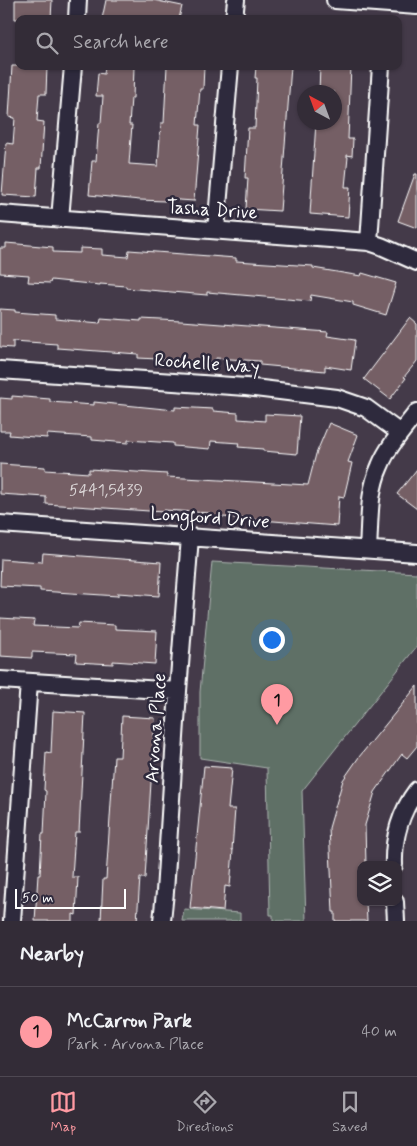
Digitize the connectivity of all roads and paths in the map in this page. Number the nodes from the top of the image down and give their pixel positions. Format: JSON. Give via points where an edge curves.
{"nodes":[{"id":1,"x":78,"y":0,"type":"edge"},
{"id":2,"x":236,"y":0,"type":"edge"},
{"id":3,"x":335,"y":0,"type":"edge"},
{"id":4,"x":417,"y":6,"type":"edge"},
{"id":5,"x":385,"y":11,"type":"edge"},
{"id":6,"x":77,"y":15,"type":"edge"},
{"id":7,"x":234,"y":15,"type":"edge"},
{"id":8,"x":72,"y":70,"type":"edge"},
{"id":9,"x":230,"y":70,"type":"edge"},
{"id":10,"x":381,"y":70,"type":"edge"},
{"id":11,"x":0,"y":214,"type":"edge"},
{"id":12,"x":60,"y":219,"type":"junction"},
{"id":13,"x":216,"y":230,"type":"junction"},
{"id":14,"x":369,"y":242,"type":"junction"},
{"id":15,"x":417,"y":262,"type":"edge"},
{"id":16,"x":0,"y":370,"type":"edge"},
{"id":17,"x":417,"y":412,"type":"edge"},
{"id":18,"x":400,"y":433,"type":"junction"},
{"id":19,"x":0,"y":524,"type":"edge"},
{"id":20,"x":190,"y":537,"type":"junction"},
{"id":21,"x":368,"y":549,"type":"junction"},
{"id":22,"x":417,"y":553,"type":"edge"},
{"id":23,"x":0,"y":680,"type":"edge"},
{"id":24,"x":29,"y":682,"type":"junction"},
{"id":25,"x":178,"y":691,"type":"junction"},
{"id":26,"x":417,"y":790,"type":"edge"},
{"id":27,"x":394,"y":861,"type":"edge"},
{"id":28,"x":395,"y":906,"type":"edge"},
{"id":29,"x":12,"y":921,"type":"edge"},
{"id":30,"x":162,"y":921,"type":"edge"},
{"id":31,"x":396,"y":921,"type":"edge"}],
"edges":[{"from":1,"to":6,"type":"street"},
{"from":2,"to":7,"type":"street"},
{"from":3,"to":5,"type":"street"},
{"from":4,"to":5,"type":"street"},
{"from":8,"to":12,"type":"street"},
{"from":9,"to":13,"type":"street"},
{"from":10,"to":14,"type":"street"},
{"from":11,"to":12,"type":"street","name":"Tasha Drive"},
{"from":12,"to":13,"type":"street","name":"Tasha Drive"},
{"from":13,"to":14,"type":"street","name":"Tasha Drive"},
{"from":14,"to":15,"type":"street","name":"Tasha Drive"},
{"from":16,"to":18,"type":"street","name":"Rochelle Way","via":[[246,387],[337,398],[366,408]]},
{"from":17,"to":18,"type":"street"},
{"from":18,"to":21,"type":"street","via":[[387,452],[375,480]]},
{"from":19,"to":20,"type":"street","name":"Longford Drive"},
{"from":20,"to":21,"type":"street","name":"Longford Drive"},
{"from":20,"to":25,"type":"street","name":"Arvona Place"},
{"from":21,"to":22,"type":"street","name":"Longford Drive"},
{"from":23,"to":24,"type":"street"},
{"from":24,"to":25,"type":"street"},
{"from":24,"to":29,"type":"street"},
{"from":25,"to":30,"type":"street","name":"Arvona Place"},
{"from":26,"to":27,"type":"street","via":[[399,822]]},
{"from":28,"to":31,"type":"street"}]}
